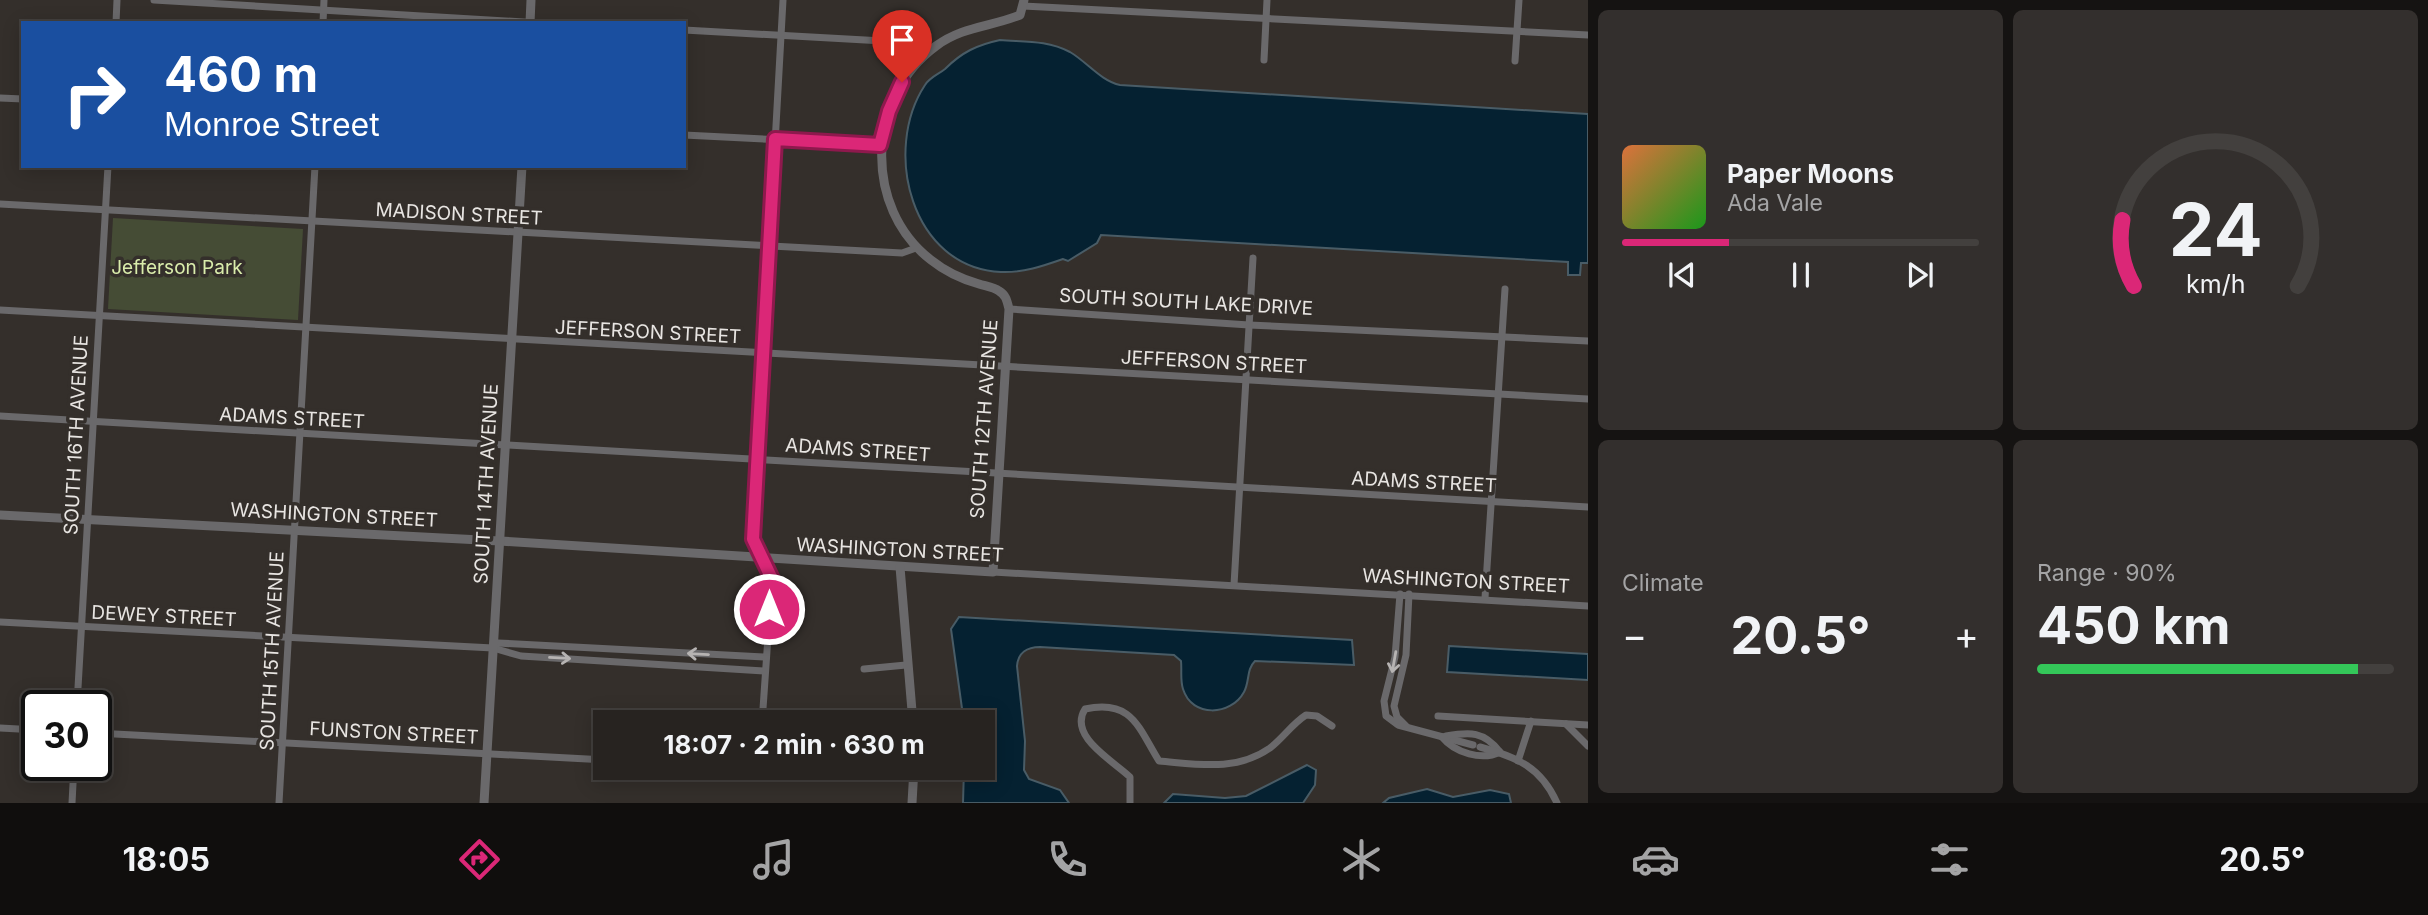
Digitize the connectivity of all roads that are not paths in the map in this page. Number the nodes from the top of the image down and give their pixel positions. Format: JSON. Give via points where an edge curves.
{"nodes":[{"id":1,"x":117,"y":0,"type":"edge"},
{"id":2,"x":154,"y":0,"type":"edge"},
{"id":3,"x":324,"y":0,"type":"edge"},
{"id":4,"x":531,"y":0,"type":"edge"},
{"id":5,"x":783,"y":0,"type":"edge"},
{"id":6,"x":1267,"y":0,"type":"edge"},
{"id":7,"x":1519,"y":0,"type":"edge"},
{"id":8,"x":1024,"y":3,"type":"edge"},
{"id":9,"x":324,"y":11,"type":"junction"},
{"id":10,"x":1266,"y":17,"type":"junction"},
{"id":11,"x":116,"y":21,"type":"edge"},
{"id":12,"x":323,"y":21,"type":"edge"},
{"id":13,"x":511,"y":21,"type":"edge"},
{"id":14,"x":530,"y":21,"type":"edge"},
{"id":15,"x":686,"y":30,"type":"edge"},
{"id":16,"x":1518,"y":31,"type":"junction"},
{"id":17,"x":781,"y":36,"type":"junction"},
{"id":18,"x":1588,"y":36,"type":"edge"},
{"id":19,"x":931,"y":50,"type":"junction"},
{"id":20,"x":1264,"y":60,"type":"dead end"},
{"id":21,"x":1515,"y":61,"type":"dead end"},
{"id":22,"x":0,"y":98,"type":"edge"},
{"id":23,"x":21,"y":99,"type":"edge"},
{"id":24,"x":686,"y":135,"type":"edge"},
{"id":25,"x":775,"y":139,"type":"junction"},
{"id":26,"x":880,"y":145,"type":"junction"},
{"id":27,"x":108,"y":168,"type":"edge"},
{"id":28,"x":315,"y":168,"type":"edge"},
{"id":29,"x":522,"y":168,"type":"edge"},
{"id":30,"x":0,"y":204,"type":"edge"},
{"id":31,"x":106,"y":210,"type":"junction"},
{"id":32,"x":313,"y":222,"type":"junction"},
{"id":33,"x":518,"y":233,"type":"junction"},
{"id":34,"x":768,"y":246,"type":"junction"},
{"id":35,"x":916,"y":248,"type":"junction"},
{"id":36,"x":1253,"y":258,"type":"dead end"},
{"id":37,"x":1505,"y":289,"type":"dead end"},
{"id":38,"x":1009,"y":309,"type":"junction"},
{"id":39,"x":0,"y":310,"type":"edge"},
{"id":40,"x":99,"y":316,"type":"junction"},
{"id":41,"x":1249,"y":325,"type":"junction"},
{"id":42,"x":306,"y":328,"type":"junction"},
{"id":43,"x":1502,"y":336,"type":"junction"},
{"id":44,"x":512,"y":340,"type":"junction"},
{"id":45,"x":1588,"y":341,"type":"edge"},
{"id":46,"x":762,"y":354,"type":"junction"},
{"id":47,"x":1004,"y":368,"type":"junction"},
{"id":48,"x":1246,"y":379,"type":"junction"},
{"id":49,"x":1499,"y":393,"type":"junction"},
{"id":50,"x":1588,"y":399,"type":"edge"},
{"id":51,"x":0,"y":416,"type":"edge"},
{"id":52,"x":92,"y":421,"type":"junction"},
{"id":53,"x":300,"y":434,"type":"junction"},
{"id":54,"x":506,"y":445,"type":"junction"},
{"id":55,"x":757,"y":459,"type":"junction"},
{"id":56,"x":998,"y":475,"type":"junction"},
{"id":57,"x":1240,"y":488,"type":"junction"},
{"id":58,"x":1491,"y":502,"type":"junction"},
{"id":59,"x":1588,"y":507,"type":"edge"},
{"id":60,"x":0,"y":515,"type":"edge"},
{"id":61,"x":86,"y":519,"type":"junction"},
{"id":62,"x":294,"y":530,"type":"junction"},
{"id":63,"x":500,"y":541,"type":"junction"},
{"id":64,"x":762,"y":559,"type":"junction"},
{"id":65,"x":900,"y":568,"type":"junction"},
{"id":66,"x":993,"y":572,"type":"junction"},
{"id":67,"x":1234,"y":585,"type":"junction"},
{"id":68,"x":1400,"y":594,"type":"junction"},
{"id":69,"x":1409,"y":594,"type":"junction"},
{"id":70,"x":1485,"y":598,"type":"junction"},
{"id":71,"x":1588,"y":606,"type":"edge"},
{"id":72,"x":0,"y":622,"type":"edge"},
{"id":73,"x":81,"y":627,"type":"junction"},
{"id":74,"x":288,"y":638,"type":"junction"},
{"id":75,"x":493,"y":648,"type":"junction"},
{"id":76,"x":766,"y":657,"type":"junction"},
{"id":77,"x":906,"y":665,"type":"junction"},
{"id":78,"x":864,"y":668,"type":"dead end"},
{"id":79,"x":765,"y":671,"type":"junction"},
{"id":80,"x":78,"y":690,"type":"edge"},
{"id":81,"x":763,"y":710,"type":"edge"},
{"id":82,"x":911,"y":710,"type":"edge"},
{"id":83,"x":1438,"y":716,"type":"dead end"},
{"id":84,"x":1531,"y":721,"type":"junction"},
{"id":85,"x":1565,"y":724,"type":"junction"},
{"id":86,"x":1588,"y":725,"type":"edge"},
{"id":87,"x":1332,"y":726,"type":"dead end"},
{"id":88,"x":1406,"y":726,"type":"junction"},
{"id":89,"x":0,"y":728,"type":"edge"},
{"id":90,"x":21,"y":729,"type":"edge"},
{"id":91,"x":112,"y":734,"type":"edge"},
{"id":92,"x":1442,"y":737,"type":"junction"},
{"id":93,"x":283,"y":743,"type":"junction"},
{"id":94,"x":1588,"y":746,"type":"edge"},
{"id":95,"x":1501,"y":752,"type":"junction"},
{"id":96,"x":487,"y":754,"type":"junction"},
{"id":97,"x":593,"y":759,"type":"edge"},
{"id":98,"x":1518,"y":761,"type":"junction"},
{"id":99,"x":913,"y":780,"type":"edge"},
{"id":100,"x":73,"y":781,"type":"edge"},
{"id":101,"x":72,"y":803,"type":"edge"},
{"id":102,"x":279,"y":803,"type":"edge"},
{"id":103,"x":484,"y":803,"type":"edge"},
{"id":104,"x":912,"y":803,"type":"edge"},
{"id":105,"x":1129,"y":803,"type":"edge"},
{"id":106,"x":1557,"y":803,"type":"edge"}],
"edges":[{"from":1,"to":11,"type":"street"},
{"from":2,"to":9,"type":"street"},
{"from":3,"to":9,"type":"street"},
{"from":4,"to":14,"type":"street"},
{"from":5,"to":17,"type":"street"},
{"from":6,"to":10,"type":"street"},
{"from":7,"to":16,"type":"street"},
{"from":8,"to":10,"type":"street"},
{"from":8,"to":19,"type":"street","via":[[1020,15],[976,25]]},
{"from":9,"to":12,"type":"street"},
{"from":9,"to":13,"type":"street"},
{"from":10,"to":16,"type":"street"},
{"from":10,"to":20,"type":"street"},
{"from":15,"to":17,"type":"street"},
{"from":16,"to":18,"type":"street"},
{"from":16,"to":21,"type":"street"},
{"from":17,"to":19,"type":"street","via":[[919,43]]},
{"from":17,"to":25,"type":"street"},
{"from":19,"to":26,"type":"street","via":[[902,82]]},
{"from":22,"to":23,"type":"street"},
{"from":24,"to":25,"type":"street"},
{"from":25,"to":26,"type":"street"},
{"from":25,"to":34,"type":"street"},
{"from":26,"to":35,"type":"street","via":[[886,194]]},
{"from":27,"to":31,"type":"street","name":"SOUTH 16TH AVENUE"},
{"from":28,"to":32,"type":"street","name":"SOUTH 15TH AVENUE"},
{"from":29,"to":33,"type":"street","name":"SOUTH 14TH AVENUE"},
{"from":30,"to":31,"type":"street","name":"MADISON STREET"},
{"from":31,"to":32,"type":"street","name":"MADISON STREET"},
{"from":31,"to":40,"type":"street","name":"SOUTH 16TH AVENUE"},
{"from":32,"to":33,"type":"street","name":"MADISON STREET"},
{"from":32,"to":42,"type":"street","name":"SOUTH 15TH AVENUE"},
{"from":33,"to":34,"type":"street","name":"MADISON STREET"},
{"from":33,"to":44,"type":"street","name":"SOUTH 14TH AVENUE"},
{"from":34,"to":35,"type":"street","name":"MADISON STREET","via":[[902,253]]},
{"from":34,"to":46,"type":"street"},
{"from":35,"to":38,"type":"street","via":[[948,272],[998,289]]},
{"from":36,"to":41,"type":"street"},
{"from":37,"to":43,"type":"street"},
{"from":38,"to":41,"type":"street","name":"SOUTH SOUTH LAKE DRIVE"},
{"from":38,"to":47,"type":"street","name":"SOUTH 12TH AVENUE"},
{"from":39,"to":40,"type":"street","name":"JEFFERSON STREET"},
{"from":40,"to":42,"type":"street","name":"JEFFERSON STREET"},
{"from":40,"to":52,"type":"street","name":"SOUTH 16TH AVENUE"},
{"from":41,"to":43,"type":"street","name":"SOUTH SOUTH LAKE DRIVE"},
{"from":41,"to":48,"type":"street"},
{"from":42,"to":44,"type":"street","name":"JEFFERSON STREET"},
{"from":42,"to":53,"type":"street","name":"SOUTH 15TH AVENUE"},
{"from":43,"to":45,"type":"street","name":"SOUTH SOUTH LAKE DRIVE"},
{"from":43,"to":49,"type":"street"},
{"from":44,"to":46,"type":"street","name":"JEFFERSON STREET"},
{"from":44,"to":54,"type":"street","name":"SOUTH 14TH AVENUE"},
{"from":46,"to":47,"type":"street","name":"JEFFERSON STREET"},
{"from":46,"to":55,"type":"street"},
{"from":47,"to":48,"type":"street","name":"JEFFERSON STREET"},
{"from":47,"to":56,"type":"street","name":"SOUTH 12TH AVENUE"},
{"from":48,"to":49,"type":"street","name":"JEFFERSON STREET"},
{"from":48,"to":57,"type":"street"},
{"from":49,"to":50,"type":"street","name":"JEFFERSON STREET"},
{"from":49,"to":58,"type":"street"},
{"from":51,"to":52,"type":"street","name":"ADAMS STREET"},
{"from":52,"to":53,"type":"street","name":"ADAMS STREET"},
{"from":52,"to":61,"type":"street","name":"SOUTH 16TH AVENUE"},
{"from":53,"to":54,"type":"street","name":"ADAMS STREET"},
{"from":53,"to":62,"type":"street","name":"SOUTH 15TH AVENUE"},
{"from":54,"to":55,"type":"street","name":"ADAMS STREET"},
{"from":54,"to":63,"type":"street","name":"SOUTH 14TH AVENUE"},
{"from":55,"to":56,"type":"street","name":"ADAMS STREET"},
{"from":55,"to":64,"type":"street","via":[[753,539]]},
{"from":56,"to":57,"type":"street","name":"ADAMS STREET"},
{"from":56,"to":66,"type":"street","name":"SOUTH 12TH AVENUE"},
{"from":57,"to":58,"type":"street","name":"ADAMS STREET"},
{"from":57,"to":67,"type":"street"},
{"from":58,"to":59,"type":"street","name":"ADAMS STREET"},
{"from":58,"to":70,"type":"street"},
{"from":60,"to":61,"type":"street","name":"WASHINGTON STREET"},
{"from":61,"to":62,"type":"street","name":"WASHINGTON STREET"},
{"from":61,"to":73,"type":"street","name":"SOUTH 16TH AVENUE"},
{"from":62,"to":63,"type":"street","name":"WASHINGTON STREET"},
{"from":62,"to":74,"type":"street","name":"SOUTH 15TH AVENUE"},
{"from":63,"to":64,"type":"street","name":"WASHINGTON STREET"},
{"from":63,"to":75,"type":"street","name":"SOUTH 14TH AVENUE"},
{"from":64,"to":65,"type":"street","name":"WASHINGTON STREET"},
{"from":64,"to":76,"type":"street","via":[[772,579]]},
{"from":65,"to":66,"type":"street","name":"WASHINGTON STREET"},
{"from":65,"to":77,"type":"street"},
{"from":66,"to":67,"type":"street","name":"WASHINGTON STREET"},
{"from":67,"to":68,"type":"street","name":"WASHINGTON STREET"},
{"from":68,"to":69,"type":"street","name":"WASHINGTON STREET"},
{"from":68,"to":88,"type":"street","one_way":true,"via":[[1395,657],[1384,707],[1389,721]]},
{"from":69,"to":70,"type":"street","name":"WASHINGTON STREET"},
{"from":69,"to":88,"type":"street","via":[[1406,655],[1394,706]]},
{"from":70,"to":71,"type":"street","name":"WASHINGTON STREET"},
{"from":72,"to":73,"type":"street","name":"DEWEY STREET"},
{"from":73,"to":74,"type":"street","name":"DEWEY STREET"},
{"from":73,"to":80,"type":"street","name":"SOUTH 16TH AVENUE"},
{"from":74,"to":75,"type":"street","name":"DEWEY STREET"},
{"from":74,"to":93,"type":"street","name":"SOUTH 15TH AVENUE"},
{"from":76,"to":75,"type":"street","name":"DEWEY STREET","one_way":true,"via":[[498,643]]},
{"from":75,"to":79,"type":"street","name":"DEWEY STREET","one_way":true,"via":[[521,656]]},
{"from":75,"to":96,"type":"street","name":"SOUTH 14TH AVENUE"},
{"from":76,"to":79,"type":"street"},
{"from":77,"to":78,"type":"street"},
{"from":77,"to":82,"type":"street"},
{"from":79,"to":81,"type":"street"},
{"from":83,"to":84,"type":"street"},
{"from":84,"to":85,"type":"street"},
{"from":84,"to":98,"type":"street"},
{"from":85,"to":86,"type":"street"},
{"from":85,"to":94,"type":"street"},
{"from":87,"to":105,"type":"street","via":[[1306,715],[1269,748],[1244,761],[1216,766],[1159,761],[1123,709],[1085,709],[1079,727],[1130,776]]},
{"from":88,"to":92,"type":"street"},
{"from":89,"to":90,"type":"street"},
{"from":91,"to":93,"type":"street","name":"FUNSTON STREET"},
{"from":92,"to":95,"type":"street"},
{"from":92,"to":95,"type":"street","via":[[1451,748],[1483,757]]},
{"from":92,"to":95,"type":"street","via":[[1475,733],[1488,738]]},
{"from":93,"to":96,"type":"street","name":"FUNSTON STREET"},
{"from":93,"to":102,"type":"street","name":"SOUTH 15TH AVENUE"},
{"from":95,"to":98,"type":"street"},
{"from":96,"to":97,"type":"street","name":"FUNSTON STREET"},
{"from":96,"to":103,"type":"street","name":"SOUTH 14TH AVENUE"},
{"from":98,"to":106,"type":"street","via":[[1547,780]]},
{"from":99,"to":104,"type":"street"},
{"from":100,"to":101,"type":"street"}]}
